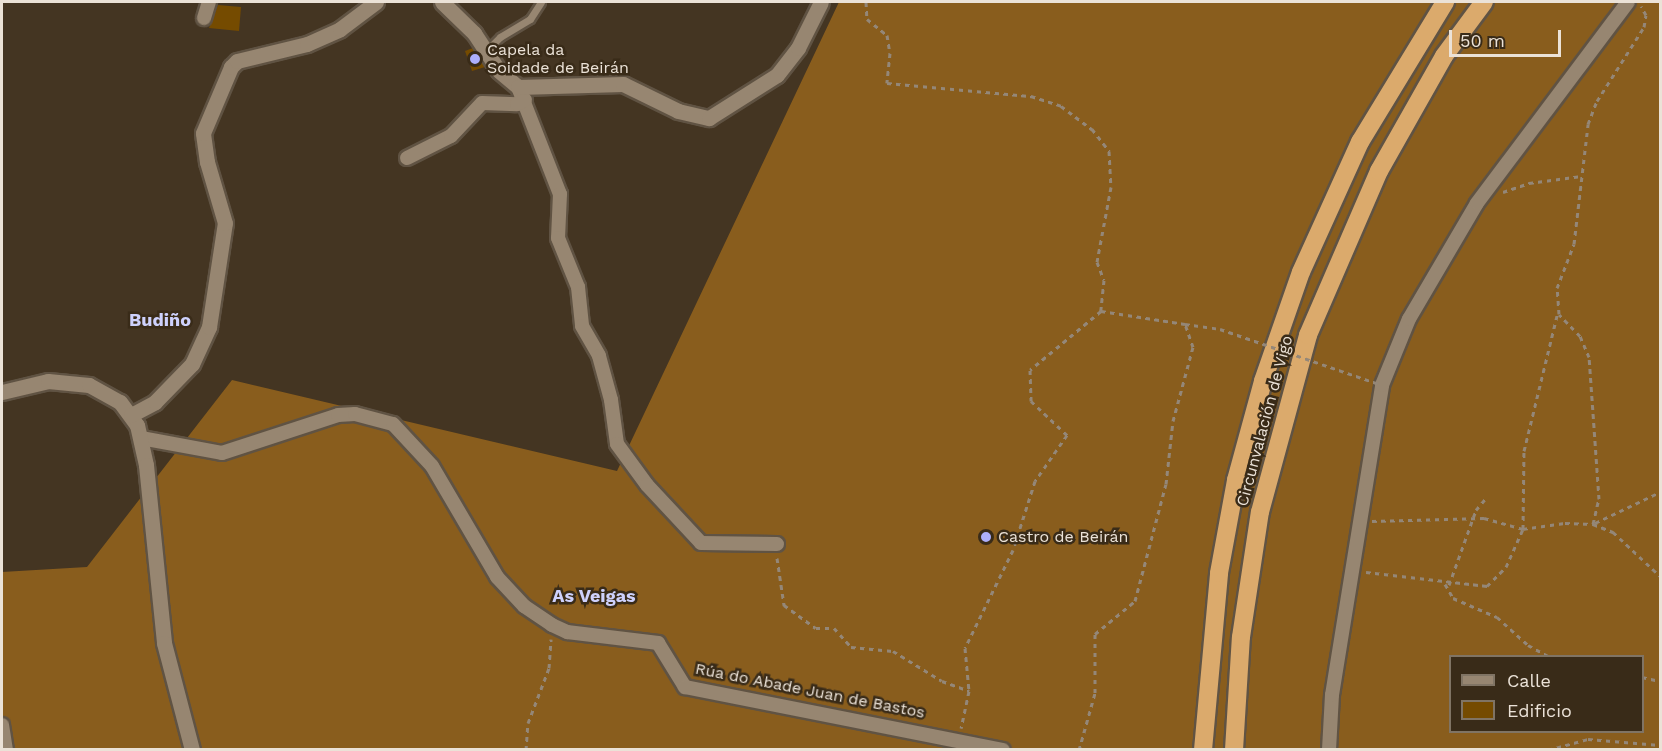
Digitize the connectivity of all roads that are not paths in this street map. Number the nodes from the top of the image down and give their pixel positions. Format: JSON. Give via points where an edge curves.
{"nodes":[{"id":1,"x":209,"y":2,"type":"edge"},
{"id":2,"x":376,"y":2,"type":"edge"},
{"id":3,"x":442,"y":2,"type":"edge"},
{"id":4,"x":541,"y":2,"type":"edge"},
{"id":5,"x":821,"y":2,"type":"edge"},
{"id":6,"x":1445,"y":2,"type":"edge"},
{"id":7,"x":1484,"y":2,"type":"edge"},
{"id":8,"x":1628,"y":2,"type":"edge"},
{"id":9,"x":204,"y":18,"type":"dead end"},
{"id":10,"x":486,"y":51,"type":"junction"},
{"id":11,"x":521,"y":93,"type":"junction"},
{"id":12,"x":407,"y":158,"type":"dead end"},
{"id":13,"x":2,"y":392,"type":"edge"},
{"id":14,"x":131,"y":415,"type":"junction"},
{"id":15,"x":141,"y":438,"type":"junction"},
{"id":16,"x":777,"y":544,"type":"road end"},
{"id":17,"x":2,"y":724,"type":"edge"},
{"id":18,"x":6,"y":750,"type":"edge"},
{"id":19,"x":192,"y":750,"type":"edge"},
{"id":20,"x":1003,"y":750,"type":"edge"},
{"id":21,"x":1203,"y":750,"type":"edge"},
{"id":22,"x":1234,"y":750,"type":"edge"},
{"id":23,"x":1329,"y":750,"type":"edge"}],
"edges":[{"from":1,"to":9,"type":"street"},
{"from":2,"to":14,"type":"street","via":[[340,29],[307,44],[237,61],[231,67],[203,133],[207,162],[225,223],[210,327],[192,364],[155,402]]},
{"from":3,"to":10,"type":"street","via":[[474,33]]},
{"from":4,"to":10,"type":"lane","via":[[530,19],[500,37]]},
{"from":5,"to":11,"type":"street","via":[[798,48],[777,75],[709,118],[694,117],[623,84]]},
{"from":6,"to":21,"type":"highway","name":"Circunvalación de Vigo","via":[[1360,142],[1301,272],[1263,381],[1236,480],[1219,573]]},
{"from":7,"to":22,"type":"highway","name":"Circunvalación de Vigo","via":[[1444,56],[1379,171],[1308,335],[1260,512],[1242,637]]},
{"from":8,"to":23,"type":"street","via":[[1486,192],[1409,319],[1382,385],[1332,695]]},
{"from":10,"to":11,"type":"street"},
{"from":11,"to":12,"type":"street","via":[[517,104],[482,103],[451,136]]},
{"from":11,"to":16,"type":"street","via":[[560,194],[558,238],[578,287],[582,326],[599,356],[617,444],[647,485],[701,543]]},
{"from":13,"to":14,"type":"street","via":[[24,385],[70,382],[106,392]]},
{"from":14,"to":15,"type":"street"},
{"from":15,"to":19,"type":"street","via":[[164,643]]},
{"from":15,"to":20,"type":"street","name":"Rúa do Abade Juan de Bastos","via":[[222,453],[339,415],[355,414],[393,424],[432,466],[497,577],[524,606],[552,625],[567,632],[658,644],[685,687],[958,738]]},
{"from":17,"to":18,"type":"street"}]}
